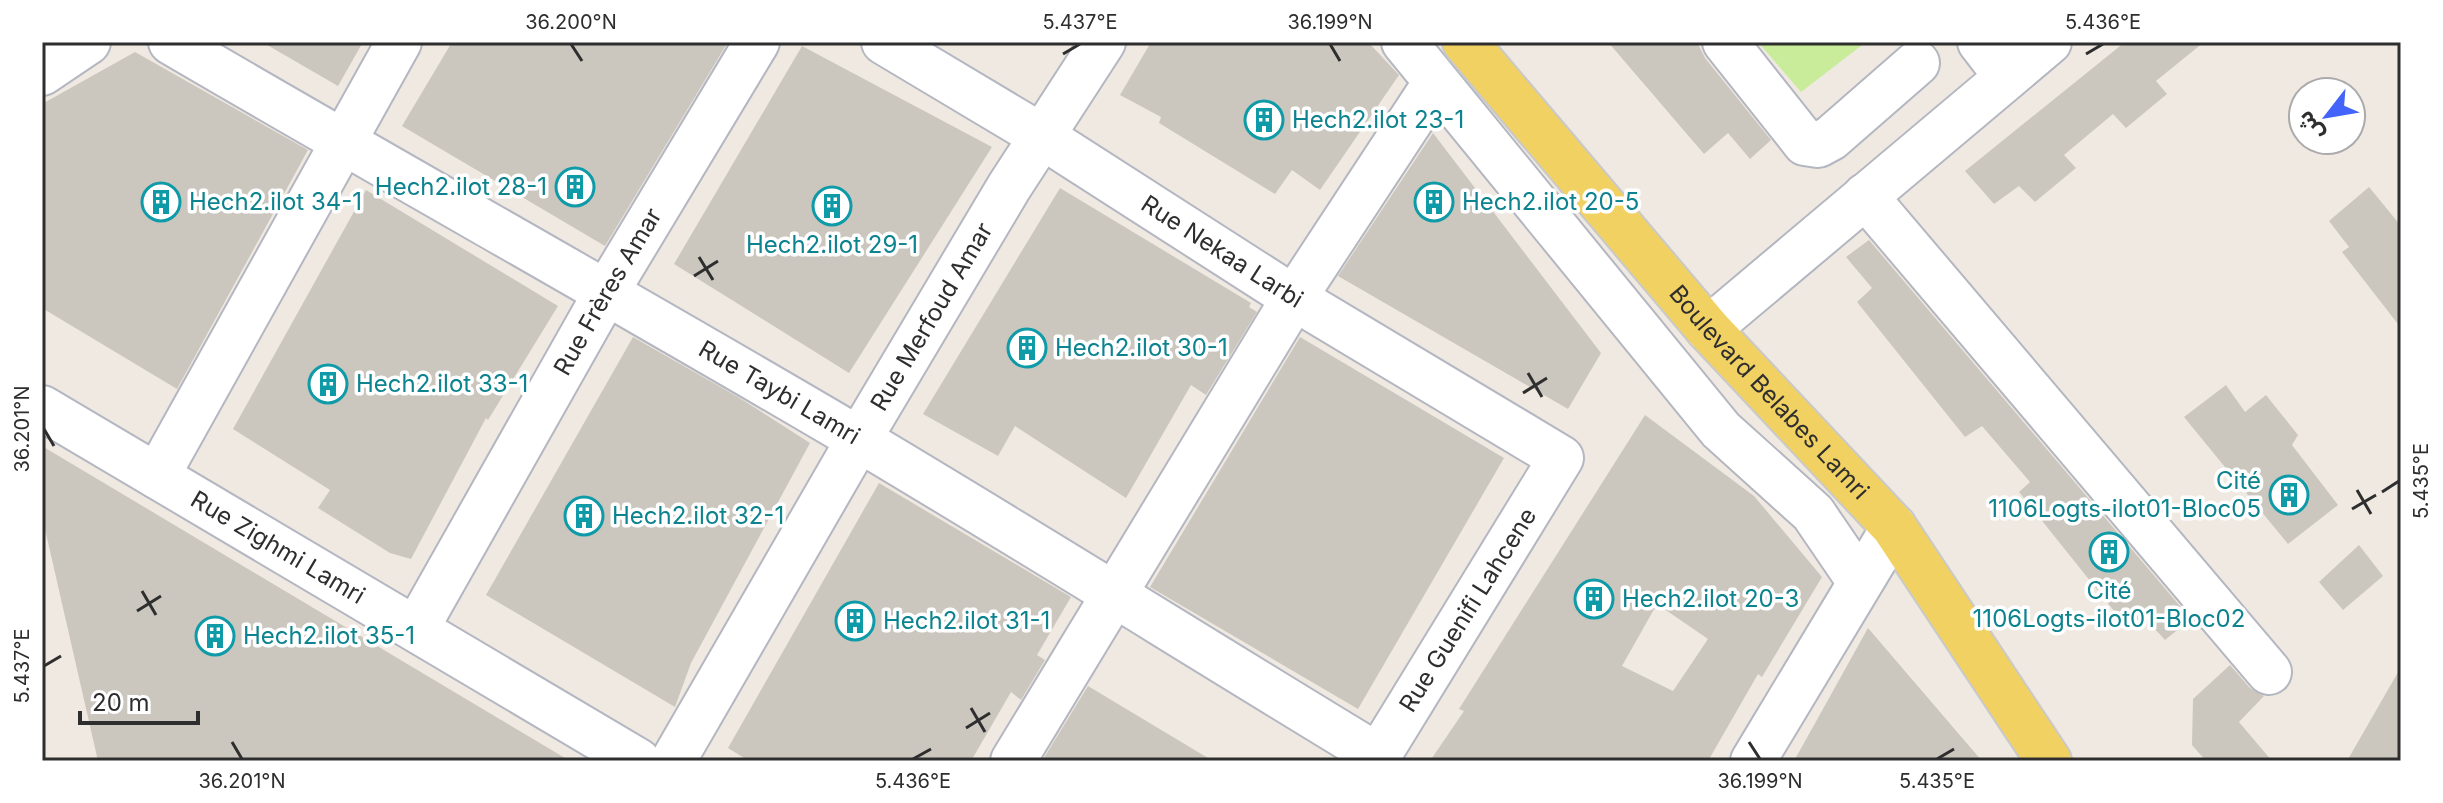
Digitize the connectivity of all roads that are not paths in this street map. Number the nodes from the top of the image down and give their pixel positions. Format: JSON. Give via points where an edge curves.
{"nodes":[{"id":1,"x":88,"y":42,"type":"edge"},
{"id":2,"x":171,"y":42,"type":"edge"},
{"id":3,"x":399,"y":42,"type":"edge"},
{"id":4,"x":757,"y":42,"type":"edge"},
{"id":5,"x":884,"y":42,"type":"edge"},
{"id":6,"x":1103,"y":42,"type":"edge"},
{"id":7,"x":1404,"y":42,"type":"edge"},
{"id":8,"x":1725,"y":42,"type":"edge"},
{"id":9,"x":1980,"y":42,"type":"edge"},
{"id":10,"x":2049,"y":42,"type":"edge"},
{"id":11,"x":1469,"y":44,"type":"edge"},
{"id":12,"x":1917,"y":63,"type":"dead end"},
{"id":13,"x":42,"y":73,"type":"edge"},
{"id":14,"x":2007,"y":77,"type":"junction"},
{"id":15,"x":1436,"y":82,"type":"junction"},
{"id":16,"x":1043,"y":137,"type":"junction"},
{"id":17,"x":341,"y":142,"type":"junction"},
{"id":18,"x":1865,"y":196,"type":"junction"},
{"id":19,"x":607,"y":291,"type":"junction"},
{"id":20,"x":1294,"y":298,"type":"junction"},
{"id":21,"x":1708,"y":329,"type":"junction"},
{"id":22,"x":42,"y":408,"type":"edge"},
{"id":23,"x":859,"y":439,"type":"junction"},
{"id":24,"x":1561,"y":458,"type":"joint"},
{"id":25,"x":157,"y":476,"type":"junction"},
{"id":26,"x":1894,"y":527,"type":"junction"},
{"id":27,"x":1860,"y":582,"type":"junction"},
{"id":28,"x":1114,"y":596,"type":"junction"},
{"id":29,"x":416,"y":629,"type":"junction"},
{"id":30,"x":2269,"y":672,"type":"dead end"},
{"id":31,"x":1377,"y":758,"type":"edge"},
{"id":32,"x":638,"y":761,"type":"edge"},
{"id":33,"x":673,"y":761,"type":"edge"},
{"id":34,"x":1013,"y":761,"type":"edge"},
{"id":35,"x":1753,"y":761,"type":"edge"},
{"id":36,"x":2049,"y":761,"type":"edge"}],
"edges":[{"from":1,"to":13,"type":"street"},
{"from":2,"to":17,"type":"street","name":"Rue Taybi Lamri"},
{"from":3,"to":17,"type":"street"},
{"from":4,"to":19,"type":"street","name":"Rue Frères Amar"},
{"from":5,"to":16,"type":"street","name":"Rue Nekaa Larbi"},
{"from":6,"to":16,"type":"street","name":"Rue Merfoud Amar"},
{"from":7,"to":15,"type":"street"},
{"from":8,"to":12,"type":"street","via":[[1805,143],[1818,145]]},
{"from":9,"to":14,"type":"street"},
{"from":10,"to":14,"type":"street"},
{"from":11,"to":21,"type":"main road","name":"Boulevard Belabes Lamri"},
{"from":14,"to":18,"type":"street"},
{"from":15,"to":20,"type":"street"},
{"from":15,"to":27,"type":"street","via":[[1721,430],[1813,513]]},
{"from":16,"to":20,"type":"street","name":"Rue Nekaa Larbi"},
{"from":16,"to":23,"type":"street","name":"Rue Merfoud Amar"},
{"from":17,"to":19,"type":"street","name":"Rue Taybi Lamri"},
{"from":17,"to":25,"type":"street"},
{"from":18,"to":21,"type":"street"},
{"from":18,"to":30,"type":"street"},
{"from":19,"to":23,"type":"street","name":"Rue Taybi Lamri"},
{"from":19,"to":29,"type":"street","name":"Rue Frères Amar"},
{"from":20,"to":24,"type":"street","name":"Rue Nekaa Larbi"},
{"from":20,"to":28,"type":"street"},
{"from":21,"to":26,"type":"main road","name":"Boulevard Belabes Lamri"},
{"from":22,"to":25,"type":"street","name":"Rue Zighmi Lamri"},
{"from":23,"to":28,"type":"street","name":"Rue Taybi Lamri"},
{"from":23,"to":33,"type":"street","name":"Rue Merfoud Amar"},
{"from":24,"to":31,"type":"street","name":"Rue Guenifi Lahcene"},
{"from":25,"to":29,"type":"street","name":"Rue Zighmi Lamri"},
{"from":26,"to":27,"type":"street"},
{"from":26,"to":36,"type":"main road","name":"Boulevard Belabes Lamri"},
{"from":27,"to":35,"type":"street"},
{"from":28,"to":31,"type":"street","name":"Rue Taybi Lamri"},
{"from":28,"to":34,"type":"street"},
{"from":29,"to":32,"type":"street","name":"Rue Zighmi Lamri"}]}
